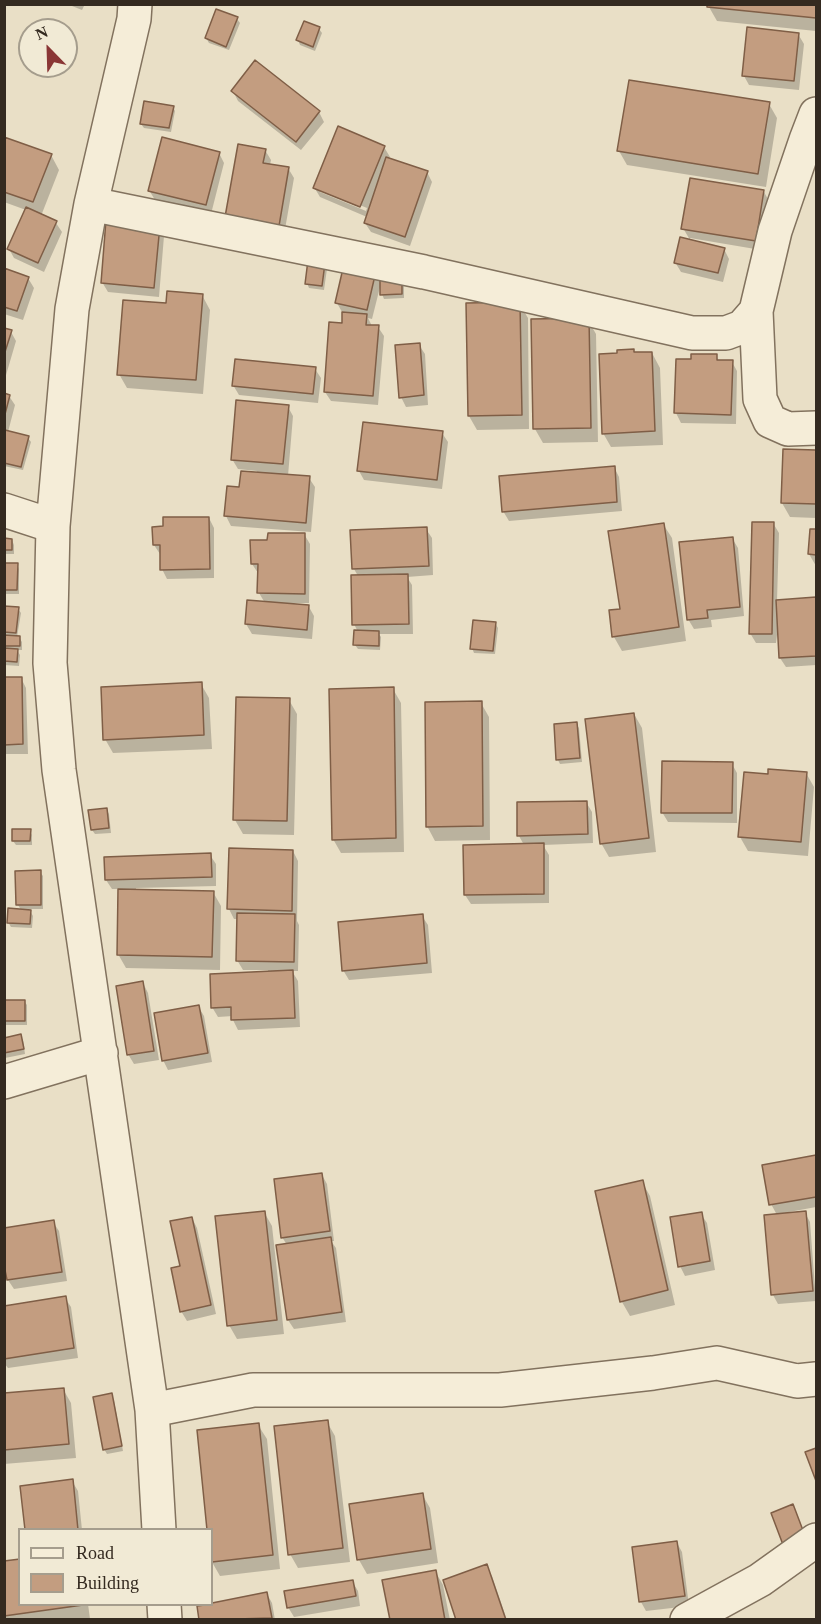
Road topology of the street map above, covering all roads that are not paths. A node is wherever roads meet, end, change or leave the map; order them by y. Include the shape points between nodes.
1 (138, 9) edge
2 (816, 114) edge
3 (91, 204) junction
4 (756, 311) junction
5 (816, 428) edge
6 (4, 510) edge
7 (53, 526) junction
8 (101, 1053) junction
9 (4, 1082) edge
10 (816, 1379) edge
11 (152, 1410) junction
12 (159, 1528) edge
13 (816, 1540) edge
14 (687, 1620) edge

1 - 3 street
2 - 4 street via 775,231
3 - 4 street via 424,272 692,333 726,333 742,327
3 - 7 street via 72,309
4 - 5 street via 760,399 770,422 788,429
6 - 7 street
7 - 8 street via 50,663 59,770
8 - 9 street
8 - 11 street
10 - 11 street via 797,1381 717,1363 500,1390 253,1390
11 - 12 street
13 - 14 street via 760,1580

